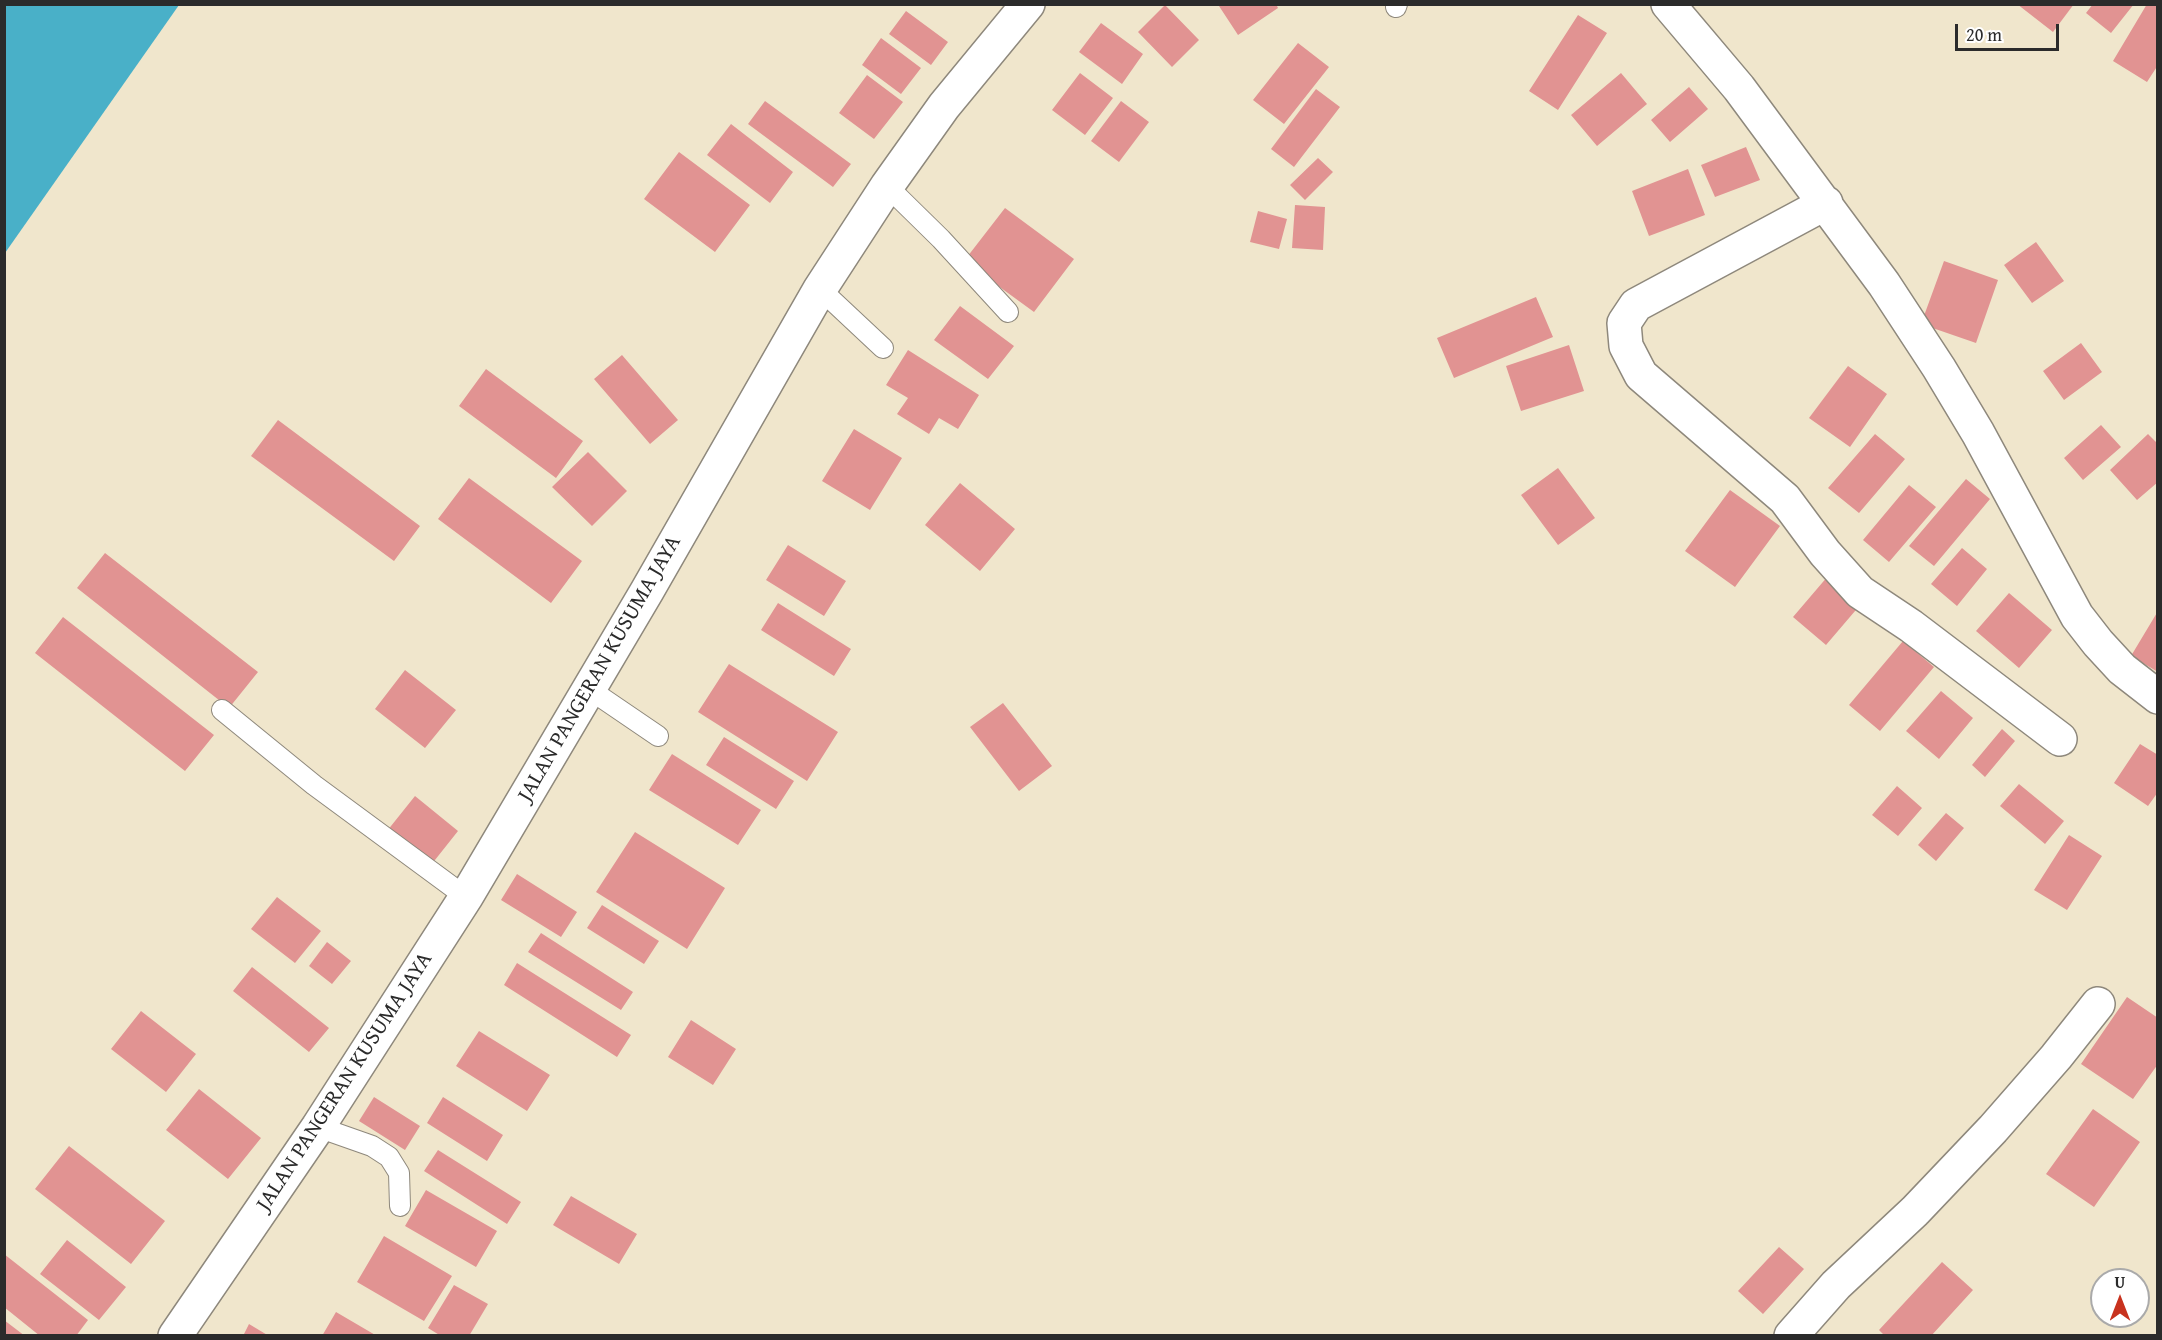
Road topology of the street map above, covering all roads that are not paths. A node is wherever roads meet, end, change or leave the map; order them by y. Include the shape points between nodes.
1 (1028, 4) edge
2 (1668, 4) edge
3 (887, 186) junction
4 (1826, 203) junction
5 (820, 289) junction
6 (1008, 312) dead end
7 (883, 348) dead end
8 (589, 689) junction
9 (2157, 697) edge
10 (222, 710) dead end
11 (658, 736) dead end
12 (2060, 739) dead end
13 (466, 897) junction
14 (2098, 1004) dead end
15 (318, 1127) junction
16 (400, 1206) dead end
17 (175, 1335) edge
18 (1791, 1335) edge

1 - 3 street, JALAN PANGERAN KUSUMA JAYA via 944,106
2 - 4 street via 1739,88
3 - 5 street, JALAN PANGERAN KUSUMA JAYA
3 - 6 lane
4 - 9 street via 1939,368 2077,616 2122,669
4 - 12 street via 1636,305 1624,322 1626,346 1641,375 1785,499 1860,592
5 - 7 lane
5 - 8 street, JALAN PANGERAN KUSUMA JAYA
8 - 11 lane
8 - 13 street, JALAN PANGERAN KUSUMA JAYA
10 - 13 lane via 314,785
13 - 15 street, JALAN PANGERAN KUSUMA JAYA
14 - 18 street via 1993,1129
15 - 16 lane via 389,1156 399,1173
15 - 17 street, JALAN PANGERAN KUSUMA JAYA

